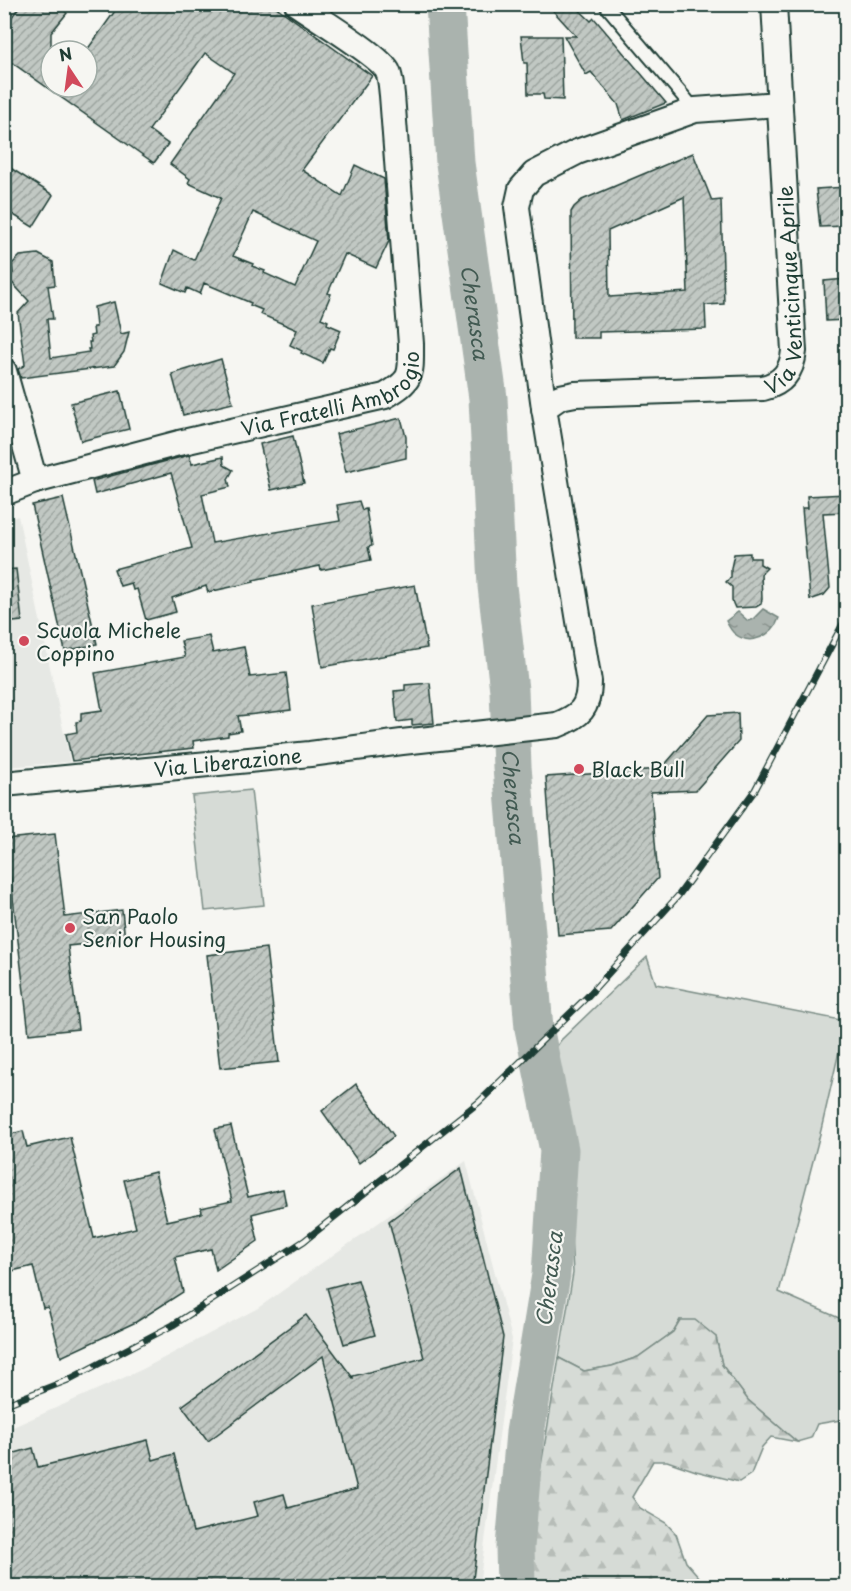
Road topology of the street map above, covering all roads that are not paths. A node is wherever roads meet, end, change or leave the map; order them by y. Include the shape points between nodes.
1 (297, 4) edge
2 (605, 4) edge
3 (774, 4) edge
4 (779, 104) junction
5 (695, 110) junction
6 (4, 371) edge
7 (544, 408) junction
8 (35, 481) junction
9 (4, 493) edge
10 (4, 784) edge

1 - 8 street, Via Fratelli Ambrogio via 388,72 411,344 411,371 404,384 385,396
2 - 5 lane
3 - 4 street, Via Venticinque Aprile
4 - 5 street
4 - 7 street, Via Venticinque Aprile via 794,351 789,371 774,385 763,388 575,394
5 - 7 street via 577,152 534,174 521,189 517,207
6 - 8 street
7 - 10 street, Via Liberazione via 589,682 589,697 573,719 557,725 310,754
8 - 9 street, Via Fratelli Ambrogio

